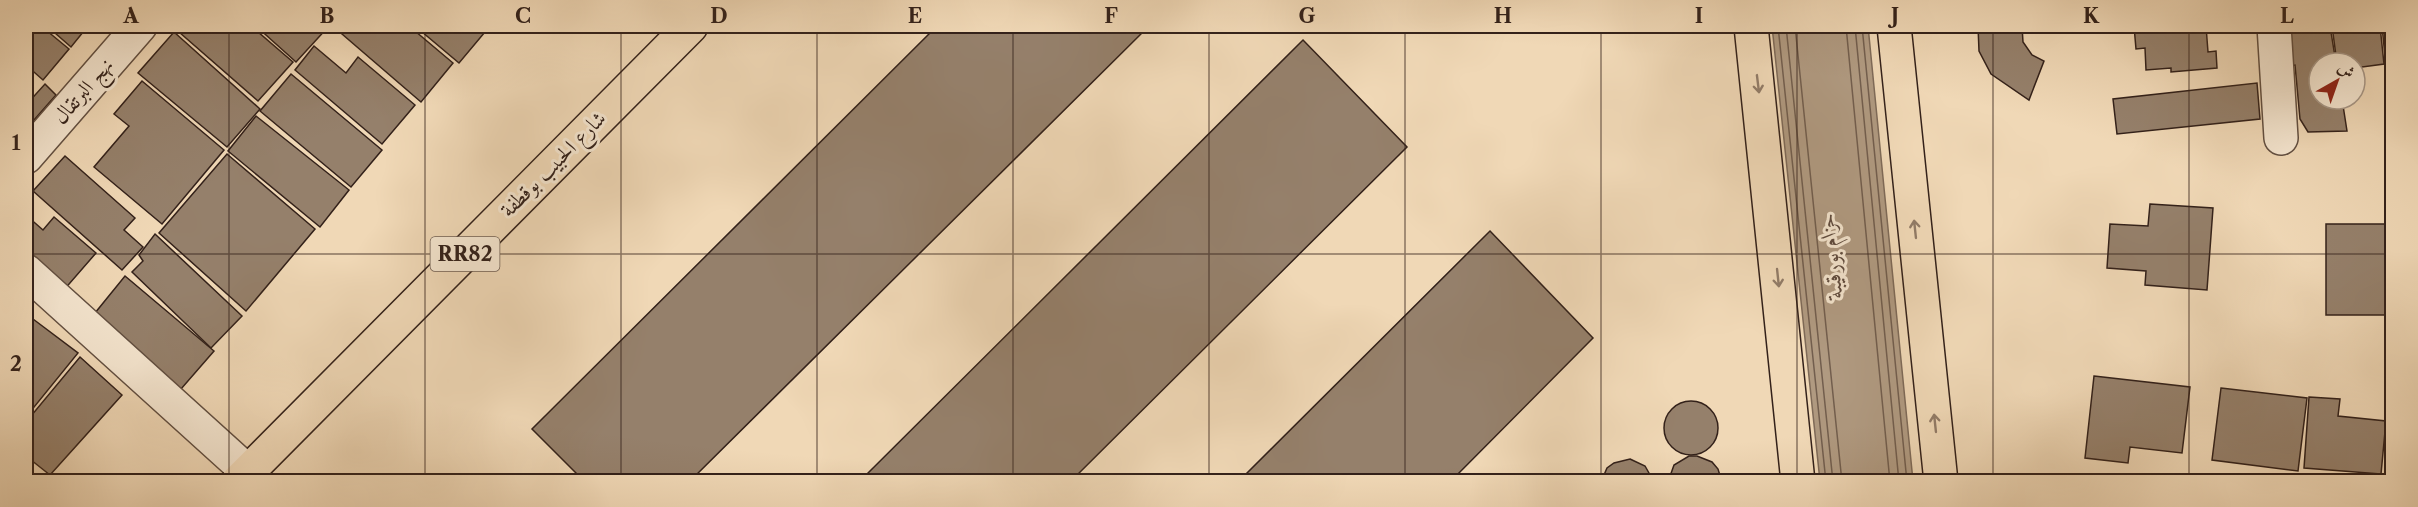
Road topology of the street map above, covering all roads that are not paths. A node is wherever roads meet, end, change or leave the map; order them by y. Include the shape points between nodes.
1 (140, 26) edge
2 (691, 26) edge
3 (1751, 26) edge
4 (1894, 26) edge
5 (2274, 26) edge
6 (2281, 138) dead end
7 (26, 157) edge
8 (26, 271) edge
9 (243, 476) edge
10 (1798, 482) edge
11 (1941, 482) edge

1 - 7 street, نهج البرتقال
2 - 9 main road, شارع الحبيب بوقطفة / RR82
3 -> 10 main road
11 -> 4 main road
5 - 6 street
8 - 9 street

